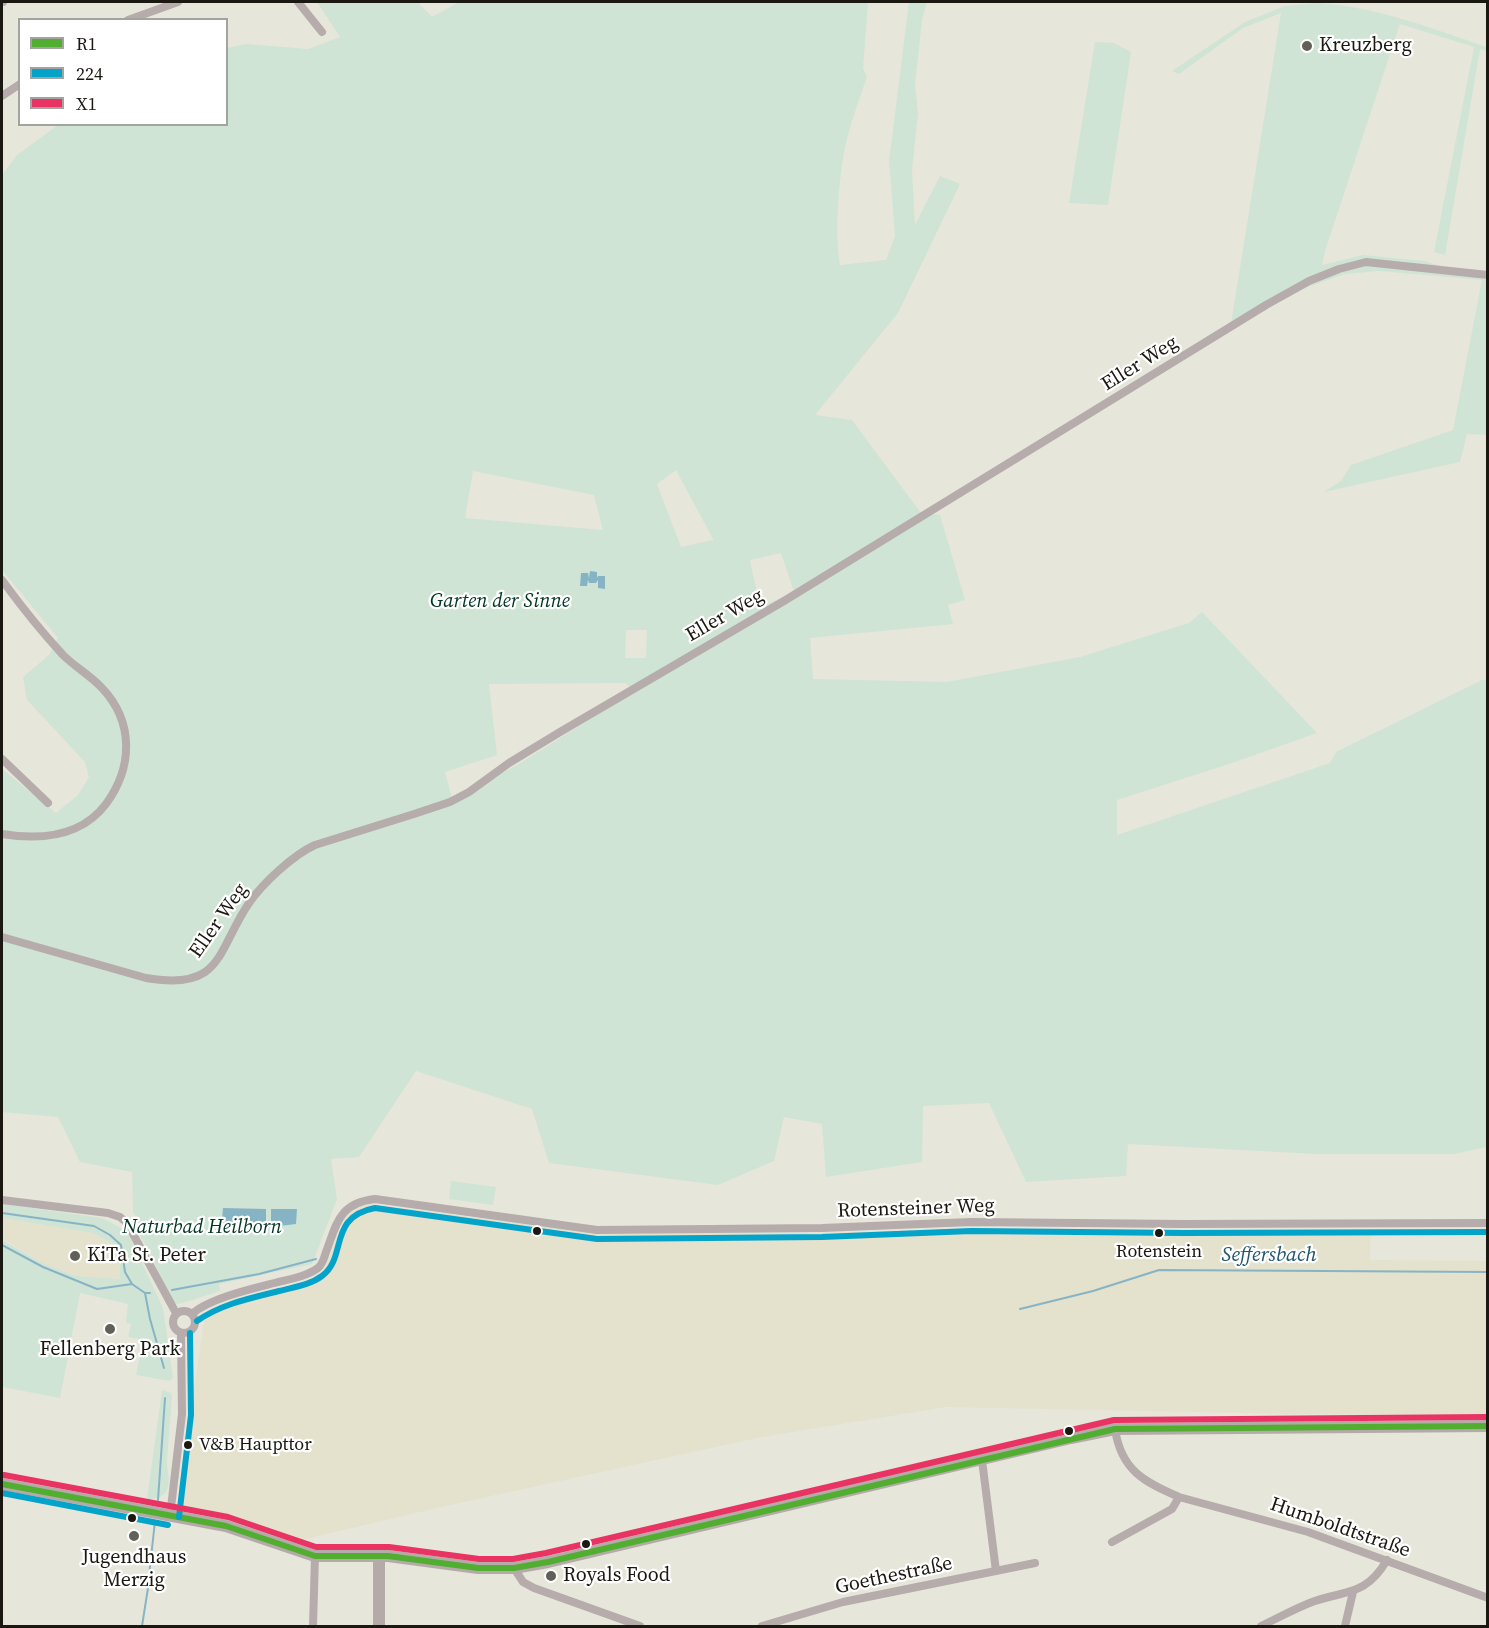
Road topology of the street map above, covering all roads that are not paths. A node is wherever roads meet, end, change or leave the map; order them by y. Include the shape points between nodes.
1 (178, 2) edge
2 (298, 2) edge
3 (134, 18) edge
4 (322, 33) dead end
5 (18, 85) edge
6 (2, 96) edge
7 (1488, 275) edge
8 (2, 580) edge
9 (2, 759) edge
10 (48, 803) dead end
11 (2, 834) edge
12 (2, 937) edge
13 (2, 1200) edge
14 (1488, 1223) edge
15 (176, 1314) junction
16 (192, 1314) junction
17 (181, 1333) junction
18 (1488, 1426) edge
19 (1115, 1430) junction
20 (982, 1460) junction
21 (2, 1484) edge
22 (1179, 1497) junction
23 (170, 1516) junction
24 (1112, 1542) dead end
25 (315, 1556) junction
26 (379, 1556) junction
27 (1386, 1560) junction
28 (1035, 1563) dead end
29 (514, 1568) junction
30 (996, 1571) junction
31 (1353, 1592) junction
32 (1488, 1598) edge
33 (313, 1626) edge
34 (380, 1626) edge
35 (640, 1626) edge
36 (762, 1626) edge
37 (1262, 1626) edge
38 (1346, 1626) edge

1 - 3 street
2 - 4 street
5 - 6 street
7 - 12 street, Eller Weg via 1365,262 1309,281 784,601 509,763 469,792 450,802 304,850 250,902 225,949 207,971 192,979 146,978
8 - 11 street via 65,656 111,698 123,722 127,746 120,782 87,824 51,835
9 - 10 street
13 - 15 street via 120,1217 127,1222
14 - 16 street, Rotensteiner Weg via 971,1222 597,1230 375,1199 349,1207 338,1220 323,1263 317,1269 207,1303
15 - 16 street
15 - 17 street via 172,1324
16 - 17 street via 194,1327
17 - 23 street via 182,1414
18 - 19 main road
19 - 20 main road
19 - 22 street, Humboldtstraße via 1125,1462 1132,1470
20 - 29 main road
20 - 30 street
21 - 23 main road
22 - 24 street via 1172,1509
22 - 27 street, Humboldtstraße via 1308,1532
23 - 25 main road via 226,1526
25 - 26 main road
25 - 33 street
26 - 29 main road via 478,1568
26 - 34 main road
27 - 31 street via 1376,1576
27 - 32 street, Humboldtstraße
28 - 30 street, Goethestraße
29 - 35 street via 534,1588
30 - 36 street, Goethestraße via 843,1602
31 - 37 street via 1311,1603
31 - 38 street

